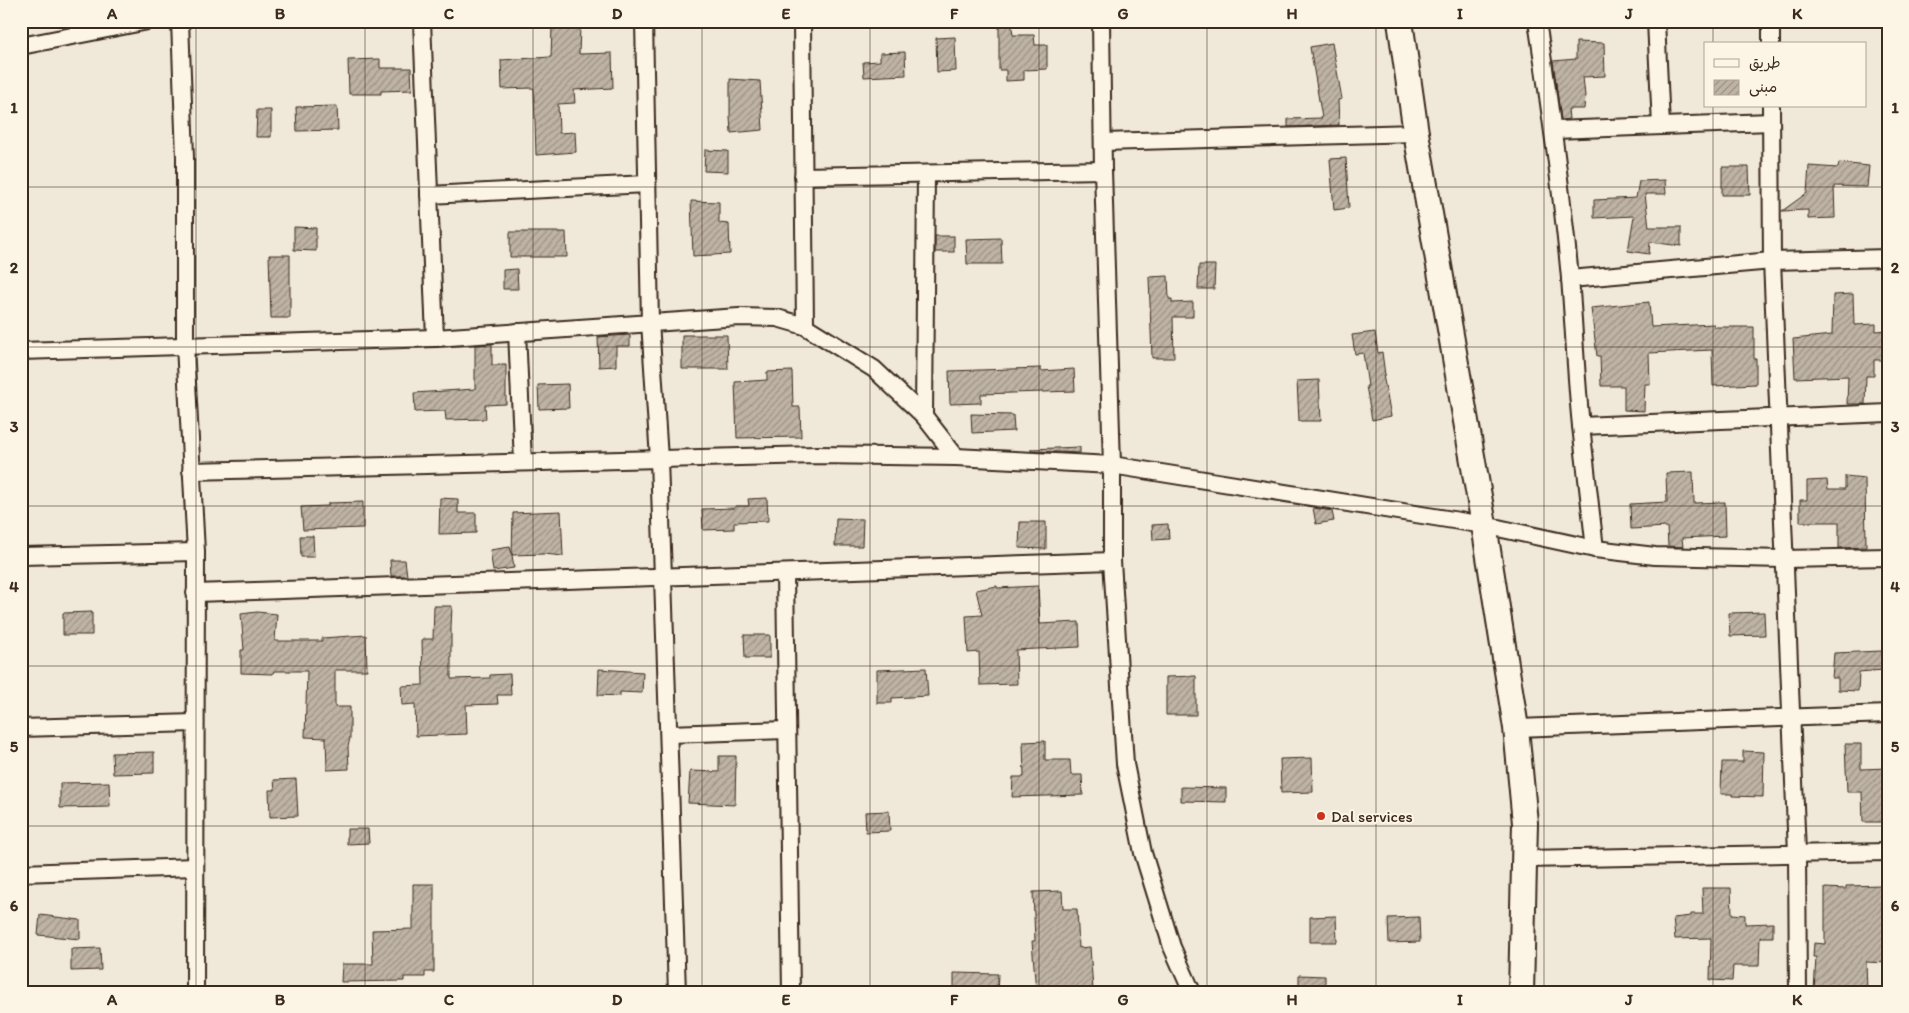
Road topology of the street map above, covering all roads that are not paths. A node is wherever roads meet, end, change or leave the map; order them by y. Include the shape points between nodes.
1 (148, 21) edge
2 (180, 21) edge
3 (422, 21) edge
4 (644, 21) edge
5 (802, 21) edge
6 (1101, 21) edge
7 (1400, 21) edge
8 (1537, 21) edge
9 (1656, 21) edge
10 (1770, 21) edge
11 (1771, 42) edge
12 (21, 46) edge
13 (1771, 114) edge
14 (1661, 126) junction
15 (1554, 130) junction
16 (1416, 133) junction
17 (1103, 142) junction
18 (1103, 170) junction
19 (926, 174) junction
20 (803, 176) junction
21 (647, 184) junction
22 (429, 195) junction
23 (1888, 258) edge
24 (1772, 261) junction
25 (1570, 278) junction
26 (650, 322) junction
27 (805, 326) junction
28 (517, 332) junction
29 (435, 338) junction
30 (185, 345) junction
31 (21, 351) edge
32 (1888, 413) edge
33 (924, 416) junction
34 (1778, 417) junction
35 (1581, 426) junction
36 (956, 457) junction
37 (659, 459) junction
38 (523, 462) junction
39 (1112, 465) junction
40 (191, 471) junction
41 (1484, 525) junction
42 (1595, 550) junction
43 (196, 552) junction
44 (21, 556) edge
45 (1888, 557) edge
46 (1783, 559) junction
47 (1112, 561) junction
48 (785, 573) junction
49 (664, 576) junction
50 (195, 593) junction
51 (1888, 714) edge
52 (1792, 717) junction
53 (195, 724) junction
54 (21, 728) edge
55 (1516, 728) junction
56 (787, 730) junction
57 (669, 734) junction
58 (1888, 852) edge
59 (1797, 853) junction
60 (1525, 859) junction
61 (195, 867) junction
62 (21, 873) edge
63 (195, 992) edge
64 (678, 992) edge
65 (791, 992) edge
66 (1192, 992) edge
67 (1521, 992) edge
68 (1528, 992) edge
69 (1798, 992) edge

1 - 12 street
2 - 30 street via 185,157
3 - 22 street
4 - 21 street
5 - 20 street
6 - 17 street
7 - 16 main road
8 - 15 street
9 - 14 street
10 - 11 street
13 - 14 street
13 - 24 street
14 - 15 street
15 - 25 street
16 - 17 street
16 - 41 main road
17 - 18 street
18 - 19 street
18 - 39 street
19 - 20 street
19 - 33 street
20 - 27 street
21 - 22 street
21 - 26 street
22 - 29 street
23 - 24 street
24 - 25 street
24 - 34 street
25 - 35 street
26 - 27 street via 740,317 776,318
26 - 28 street
26 - 37 street
27 - 33 street via 874,370
28 - 29 street
28 - 38 street
29 - 30 street
30 - 31 street
30 - 40 street
32 - 34 street
33 - 36 street
34 - 35 street
34 - 46 street
35 - 42 street
36 - 37 street via 818,455
36 - 39 street
37 - 38 street
37 - 49 street
38 - 40 street
39 - 41 street
39 - 47 street
40 - 43 street
41 - 42 street
41 - 55 main road
42 - 46 street via 1655,556
43 - 44 street
43 - 50 street
45 - 46 street
46 - 52 street
47 - 48 street
47 - 66 street via 1126,764 1143,853 1172,946
48 - 49 street
48 - 56 street
49 - 50 street
49 - 57 street
50 - 53 street
51 - 52 street
52 - 55 street
52 - 59 street
53 - 54 street
53 - 61 street
55 - 60 main road
56 - 57 street
56 - 65 street
57 - 64 street
58 - 59 street
59 - 60 street
59 - 69 street
60 - 67 main road
61 - 62 street
61 - 63 street
67 - 68 street

